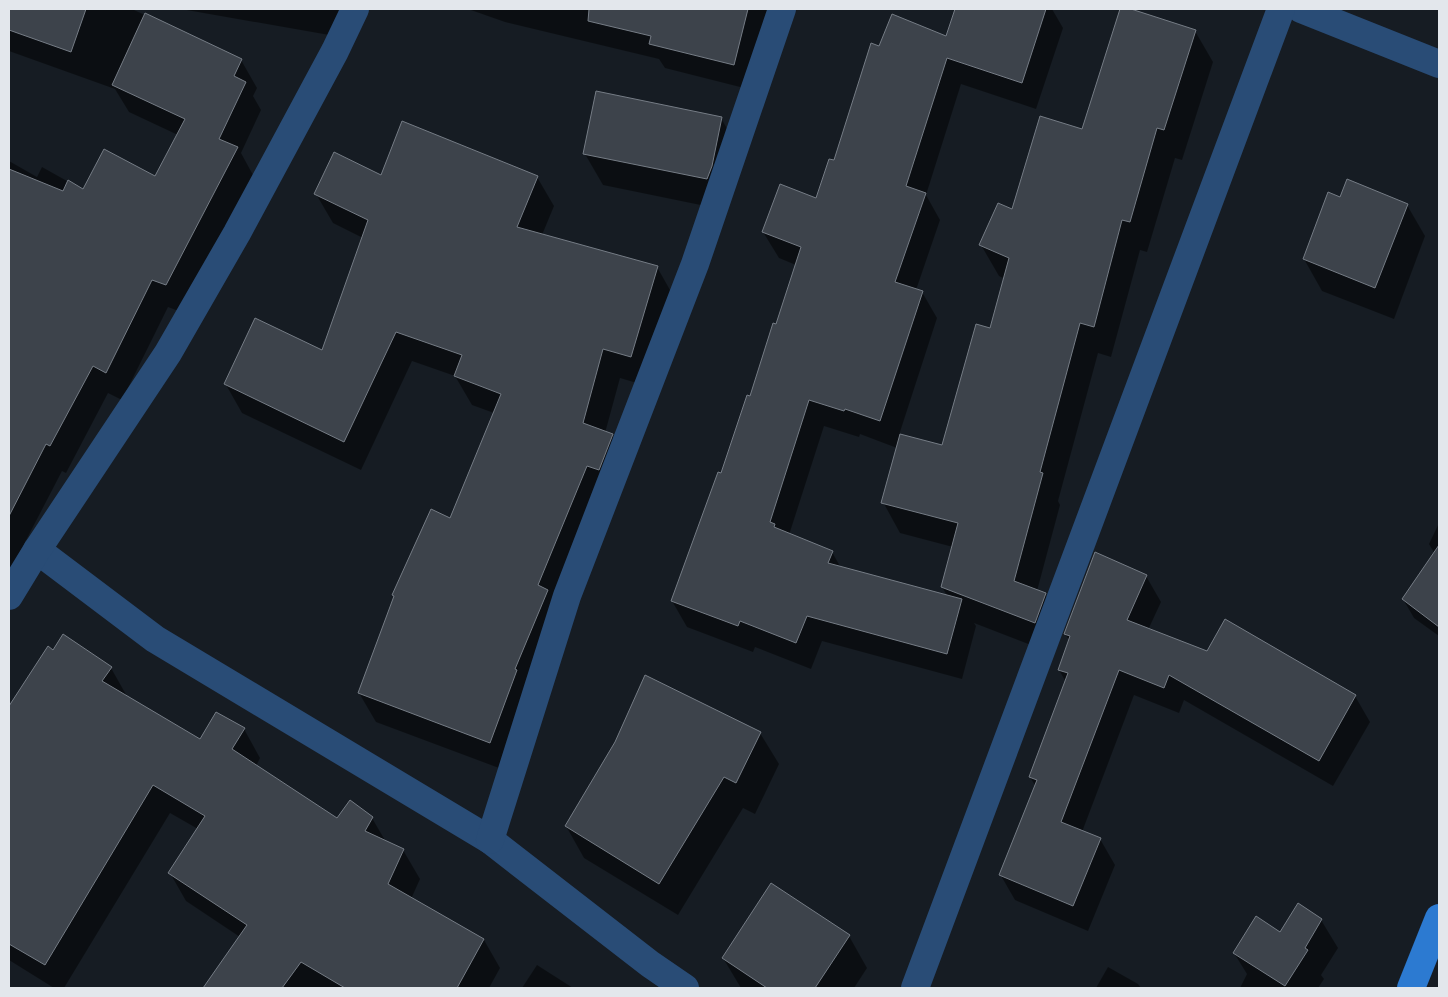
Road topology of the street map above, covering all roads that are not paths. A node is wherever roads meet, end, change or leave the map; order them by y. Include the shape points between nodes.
1 (355, 9) edge
2 (782, 9) edge
3 (1282, 9) edge
4 (1300, 9) edge
5 (1439, 64) edge
6 (37, 550) junction
7 (9, 596) edge
8 (490, 840) junction
9 (1439, 918) edge
10 (685, 988) edge
11 (915, 988) edge
12 (1411, 988) edge

1 - 6 street via 168,354
2 - 8 street via 696,264 567,596
3 - 11 street
4 - 5 street
6 - 7 street
6 - 8 street via 155,639
8 - 10 street
9 - 12 main road

